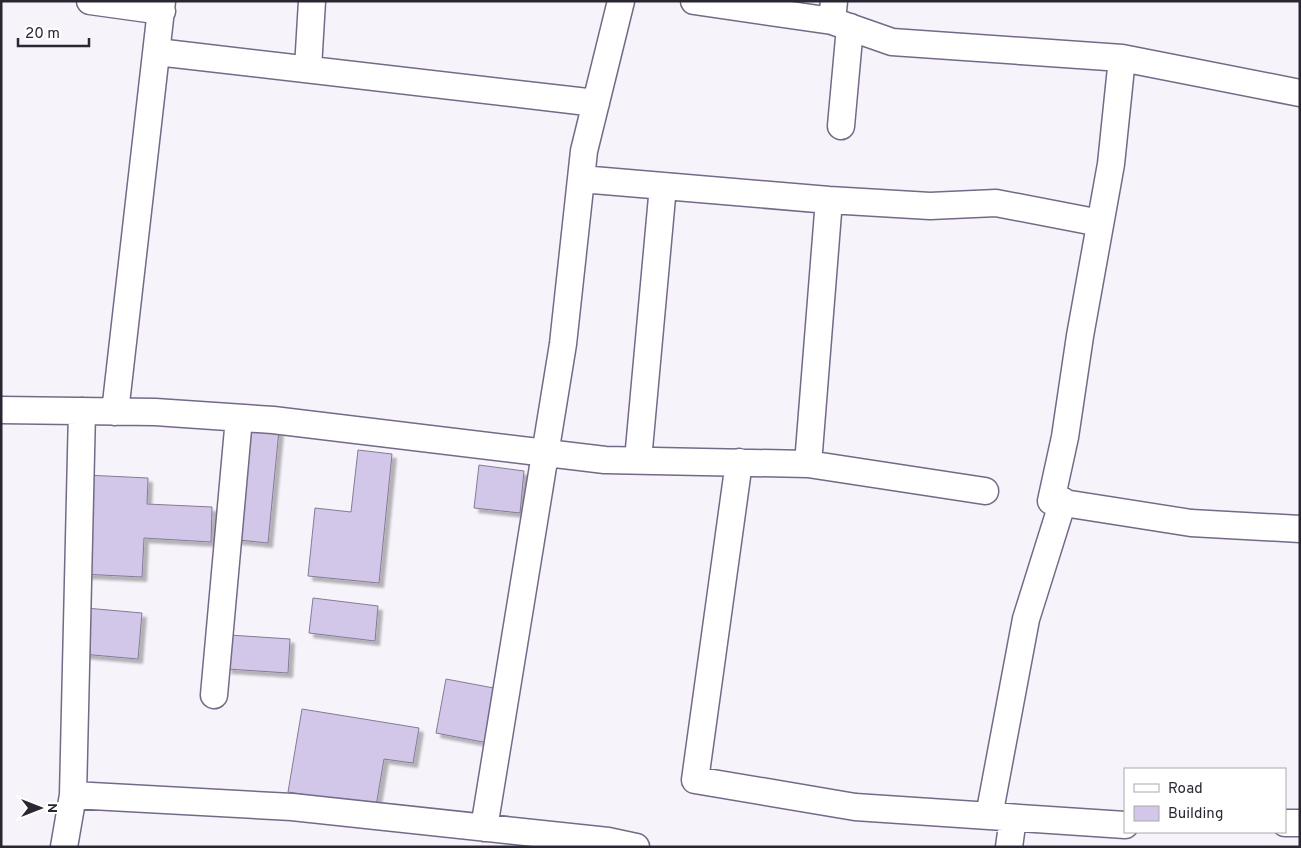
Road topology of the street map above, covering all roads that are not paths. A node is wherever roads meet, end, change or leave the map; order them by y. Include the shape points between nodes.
1 (90, 1) edge
2 (312, 1) edge
3 (621, 1) edge
4 (694, 1) edge
5 (162, 6) edge
6 (839, 16) edge
7 (157, 52) junction
8 (1122, 58) junction
9 (308, 68) junction
10 (1300, 94) edge
11 (596, 103) junction
12 (841, 126) dead end
13 (581, 179) junction
14 (663, 186) junction
15 (830, 200) junction
16 (1100, 223) junction
17 (1, 410) edge
18 (82, 411) junction
19 (115, 412) junction
20 (239, 418) junction
21 (546, 452) junction
22 (638, 460) junction
23 (739, 462) junction
24 (808, 464) junction
25 (985, 491) dead end
26 (1063, 501) junction
27 (1300, 529) edge
28 (214, 695) dead end
29 (73, 795) junction
30 (1001, 817) junction
31 (1286, 823) edge
32 (1300, 823) edge
33 (1124, 825) edge
34 (484, 828) junction
35 (64, 847) edge
36 (636, 847) edge
37 (1009, 847) edge

1 - 5 street
2 - 9 street
3 - 11 street
4 - 6 street
5 - 7 street
6 - 8 street via 892,42
6 - 12 street
7 - 9 street
7 - 19 street
8 - 10 street
8 - 16 street via 1111,164
9 - 11 street
11 - 13 street
13 - 14 street
13 - 21 street via 563,344
14 - 15 street
14 - 22 street
15 - 16 street via 930,206 996,203
15 - 24 street
16 - 26 street via 1066,437 1051,501
17 - 18 street
18 - 19 street
18 - 29 street
19 - 20 street
20 - 21 street
20 - 28 street
21 - 22 street via 605,460
21 - 34 street
22 - 23 street
23 - 24 street
23 - 30 street via 695,780 855,807
24 - 25 street
26 - 27 street via 1191,523
26 - 30 street via 1026,619
29 - 34 street via 292,807
29 - 35 street
30 - 33 street
30 - 37 street
31 - 32 street
34 - 36 street

